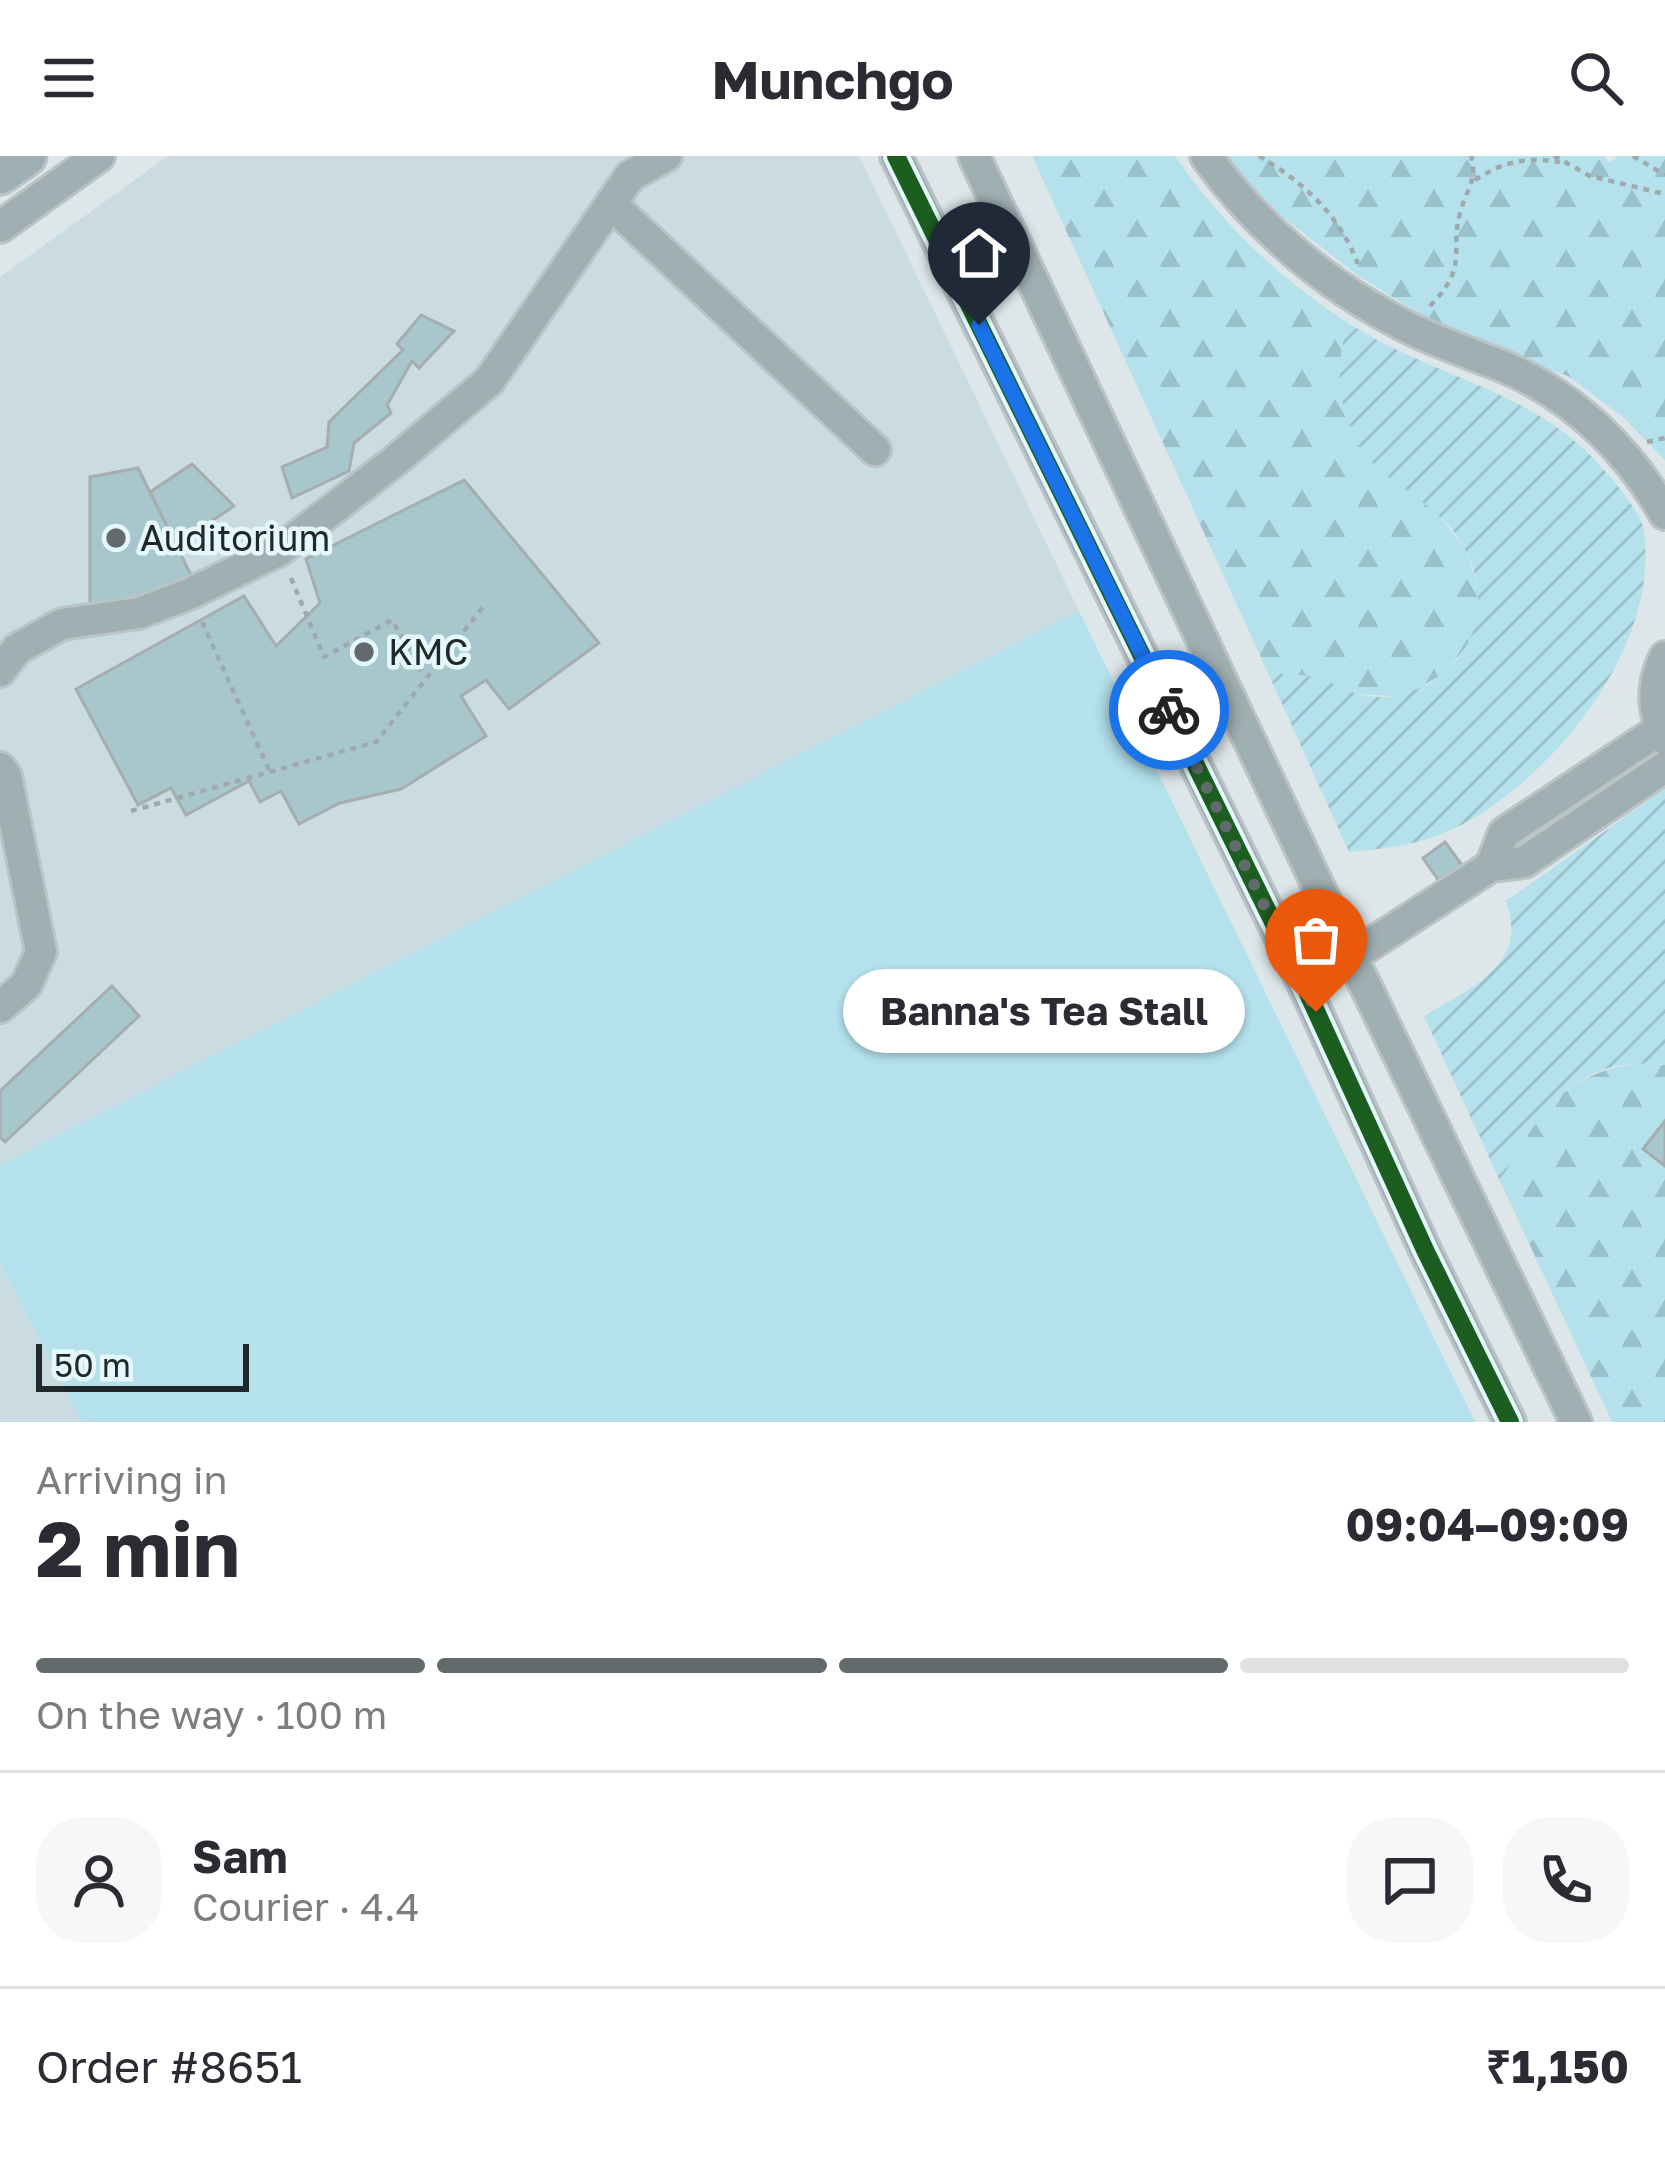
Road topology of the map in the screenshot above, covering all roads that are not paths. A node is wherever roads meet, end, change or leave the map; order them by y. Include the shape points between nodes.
1 (26, 156) edge
2 (99, 156) edge
3 (666, 156) edge
4 (896, 156) edge
5 (974, 156) edge
6 (1206, 156) edge
7 (626, 166) edge
8 (0, 174) edge
9 (611, 204) junction
10 (0, 227) edge
11 (875, 450) dead end
12 (1665, 514) edge
13 (1665, 657) edge
14 (0, 671) edge
15 (1663, 734) edge
16 (1665, 767) edge
17 (0, 768) edge
18 (1491, 866) junction
19 (1353, 960) junction
20 (1305, 987) junction
21 (0, 1007) edge
22 (1510, 1422) edge
23 (1576, 1422) edge

1 - 8 main road
2 - 10 street
3 - 7 street
4 - 20 street
5 - 19 street
6 - 12 street via 1269,230 1335,284 1562,399 1631,462
7 - 9 street
9 - 11 street
9 - 14 street via 489,381 280,550 139,613 62,624 17,649
13 - 15 street via 1654,686
15 - 18 street via 1504,833
16 - 18 street via 1524,862
17 - 21 street via 40,952 26,985
18 - 19 street
19 - 20 street
19 - 23 street
20 - 22 street

